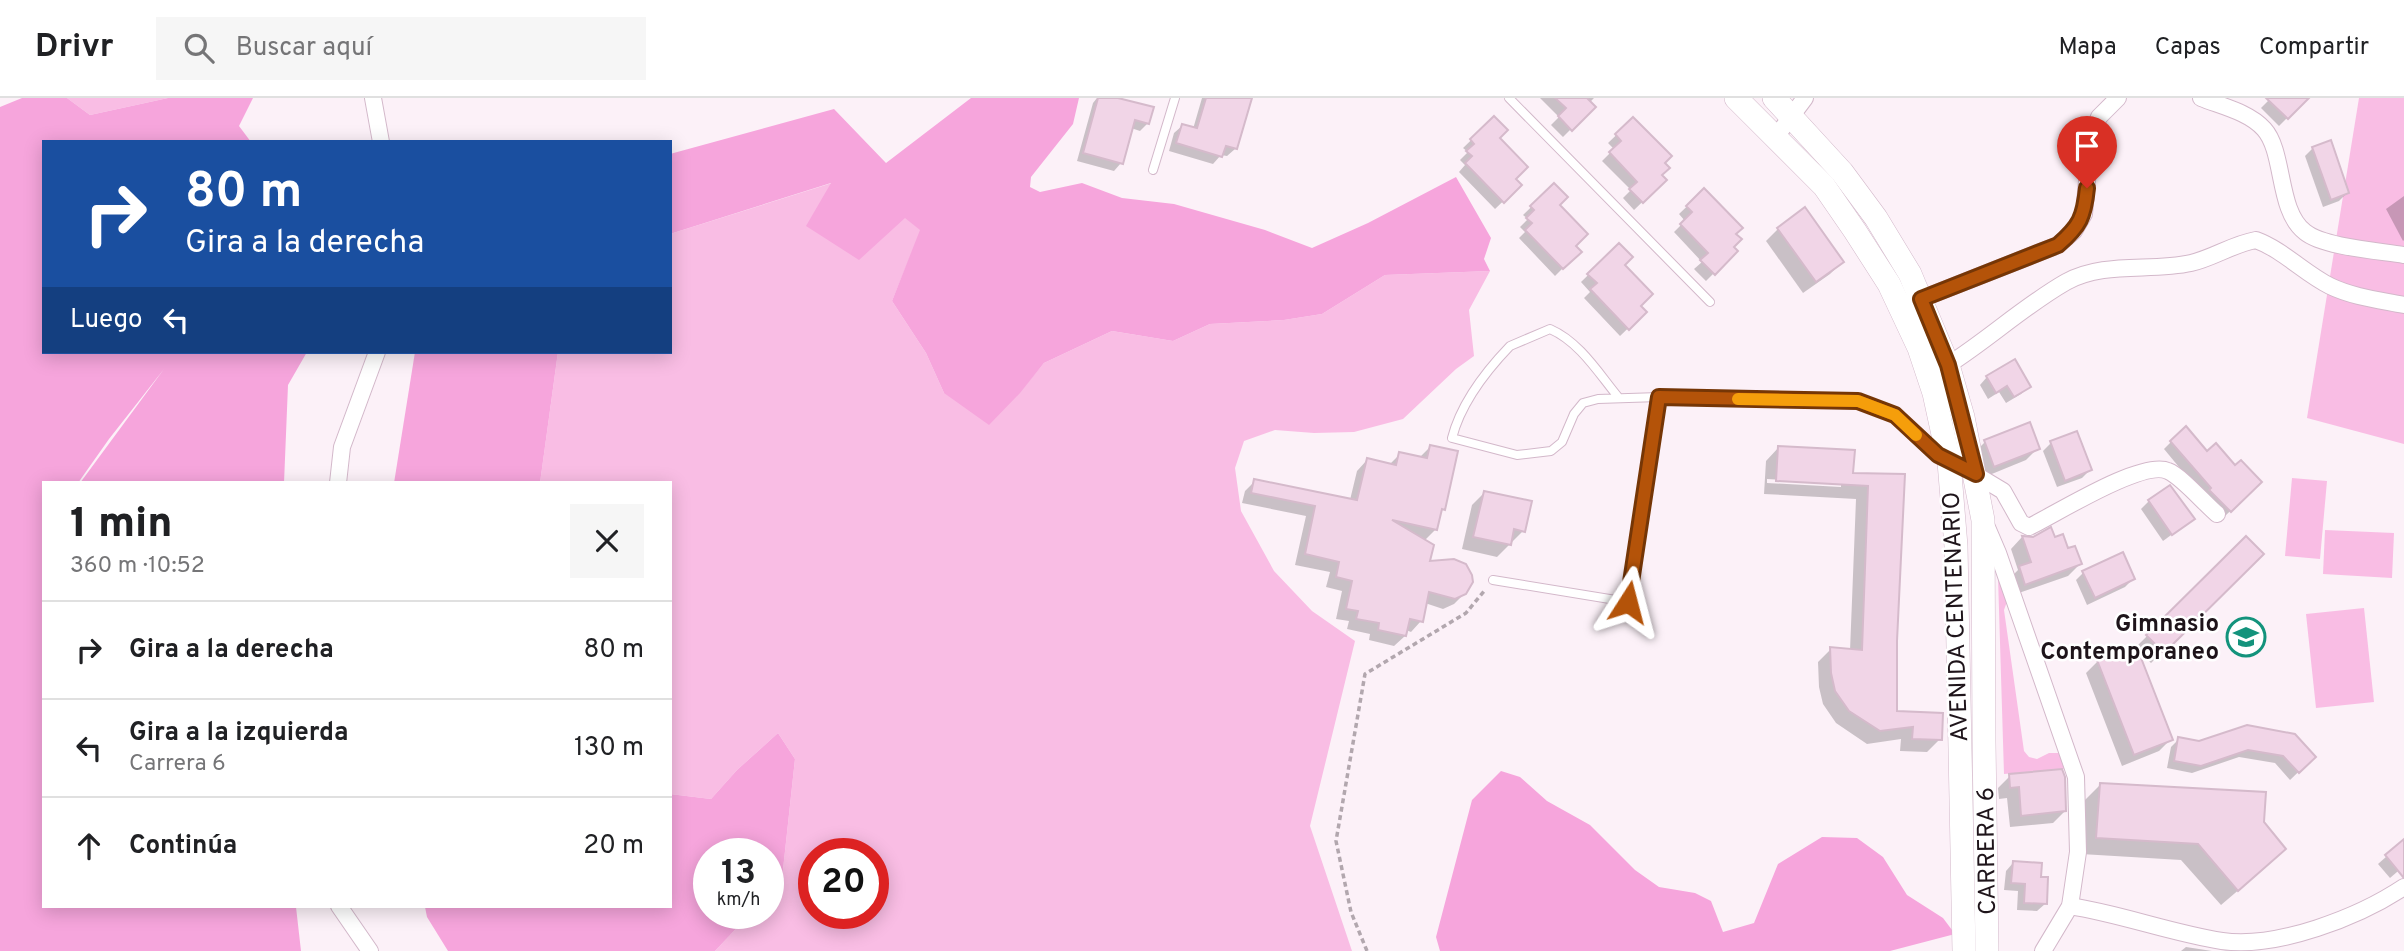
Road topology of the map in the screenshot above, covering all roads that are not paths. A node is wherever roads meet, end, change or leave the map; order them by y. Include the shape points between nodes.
1 (373, 98) edge
2 (1175, 98) edge
3 (1509, 98) edge
4 (1736, 98) edge
5 (1774, 98) edge
6 (2118, 98) edge
7 (2201, 98) edge
8 (1798, 107) edge
9 (1775, 138) junction
10 (382, 140) edge
11 (1153, 170) dead end
12 (2404, 255) edge
13 (1921, 299) junction
14 (1710, 302) dead end
15 (2404, 305) edge
16 (376, 354) edge
17 (1948, 365) junction
18 (1659, 397) junction
19 (1619, 398) junction
20 (1950, 461) junction
21 (1976, 474) junction
22 (338, 481) edge
23 (2217, 514) dead end
24 (1983, 520) junction
25 (1493, 580) road end
26 (2404, 887) edge
27 (2070, 906) junction
28 (340, 908) edge
29 (370, 951) edge
30 (1964, 951) edge
31 (1987, 951) edge
32 (2043, 951) edge

1 - 10 street
2 - 11 lane
3 - 14 lane
4 - 9 main road, AVENIDA CENTENARIO
5 - 8 main road, CARRERA 6
6 - 13 street via 2099,117 2091,137 2084,214 2074,231 2058,245
7 - 12 street via 2263,128 2271,139 2289,209 2304,232 2328,242
8 - 9 street
8 - 13 main road, CARRERA 6 via 1876,218
9 - 20 main road, AVENIDA CENTENARIO via 1824,186 1889,284 1919,348
13 - 17 main road, CARRERA 6
15 - 17 street via 2346,293 2256,240 2192,263 2102,269 2067,281
16 - 22 street via 342,447
17 - 21 main road, CARRERA 6
18 - 19 lane
18 - 20 lane via 1858,401 1895,415
18 - 25 lane via 1628,602
19 - 19 lane via 1583,403 1562,442 1551,451 1517,454 1452,438 1458,417 1510,346 1550,329 1573,342
20 - 21 street
20 - 30 main road, AVENIDA CENTENARIO
21 - 23 street via 2003,491 2021,523 2029,527 2135,472 2159,468 2170,471
21 - 24 main road, CARRERA 6
24 - 27 street via 2076,777 2078,852
24 - 31 main road, CARRERA 6
26 - 27 street via 2349,917 2252,941 2223,941
27 - 32 street
28 - 29 street

